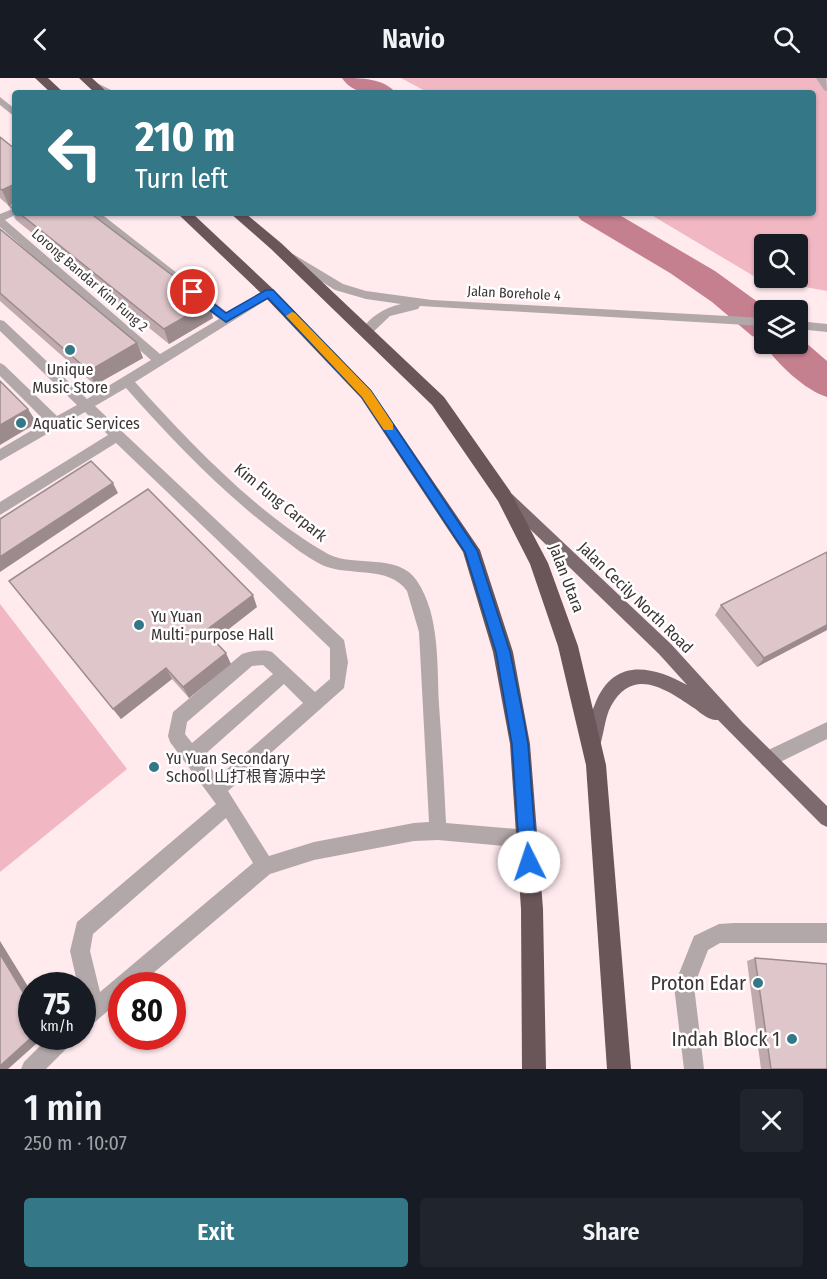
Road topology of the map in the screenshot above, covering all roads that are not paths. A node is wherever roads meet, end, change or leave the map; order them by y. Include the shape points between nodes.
1 (41, 78) edge
2 (821, 78) edge
3 (89, 81) edge
4 (827, 88) edge
5 (55, 90) edge
6 (106, 90) edge
7 (0, 100) edge
8 (12, 111) edge
9 (97, 216) edge
10 (187, 216) edge
11 (241, 216) edge
12 (0, 219) edge
13 (276, 246) junction
14 (269, 293) junction
15 (432, 304) junction
16 (226, 318) junction
17 (754, 321) edge
18 (0, 324) edge
19 (808, 326) edge
20 (823, 327) edge
21 (366, 332) junction
22 (160, 361) junction
23 (0, 368) edge
24 (128, 381) junction
25 (84, 406) junction
26 (56, 424) junction
27 (116, 436) junction
28 (0, 456) edge
29 (504, 496) junction
30 (0, 509) edge
31 (283, 675) junction
32 (315, 703) junction
33 (737, 729) junction
34 (827, 730) edge
35 (592, 747) junction
36 (190, 756) junction
37 (768, 759) junction
38 (222, 797) junction
39 (827, 818) edge
40 (438, 831) junction
41 (527, 839) junction
42 (265, 866) junction
43 (827, 933) edge
44 (83, 972) edge
45 (138, 972) edge
46 (108, 998) edge
47 (96, 1008) edge
48 (51, 1050) edge
49 (31, 1069) edge
50 (534, 1069) edge
51 (619, 1069) edge
52 (694, 1069) edge

1 - 5 highway
2 - 4 street
3 - 6 street
7 - 8 street
9 - 16 street
10 - 14 highway
11 - 13 highway, Jalan Utara
12 - 22 street, Lorong Bandar Kim Fung 2
13 - 15 street, Jalan Borehole 4 via 339,287 366,295
13 - 21 highway, Jalan Utara
14 - 16 street
14 - 41 highway via 366,394 471,550 505,663 520,744
15 - 17 street, Jalan Borehole 4
15 - 21 street via 387,311
16 - 22 street
18 - 25 street
19 - 20 street
21 - 29 highway, Jalan Utara via 438,401
22 - 24 street
23 - 26 street
24 - 25 street
24 - 40 street, Kim Fung Carpark via 159,418 220,476 270,520 324,559 343,566 393,570 410,582 427,632
25 - 26 street
25 - 27 street
26 - 28 street
27 - 30 street
27 - 32 street via 338,645 338,683
29 - 33 main road, Jalan Cecily North Road via 665,649
29 - 35 highway, Jalan Utara via 539,563 568,646
31 - 32 street
31 - 36 street
31 - 36 street via 266,657 248,659 179,718 176,736
32 - 38 street
33 - 35 main road, Jalan Cecily North Road via 676,687 643,675 627,677 614,687 603,705
33 - 37 main road, Jalan Cecily North Road
34 - 37 street
35 - 51 highway, Jalan Utara via 602,820
36 - 38 street
37 - 39 main road, Jalan Cecily North Road
38 - 42 street
38 - 44 street via 84,929 80,951
40 - 41 street
40 - 42 street via 365,840
41 - 50 highway
42 - 45 street
43 - 52 street via 719,934 701,943 684,986
46 - 47 street
48 - 49 street

